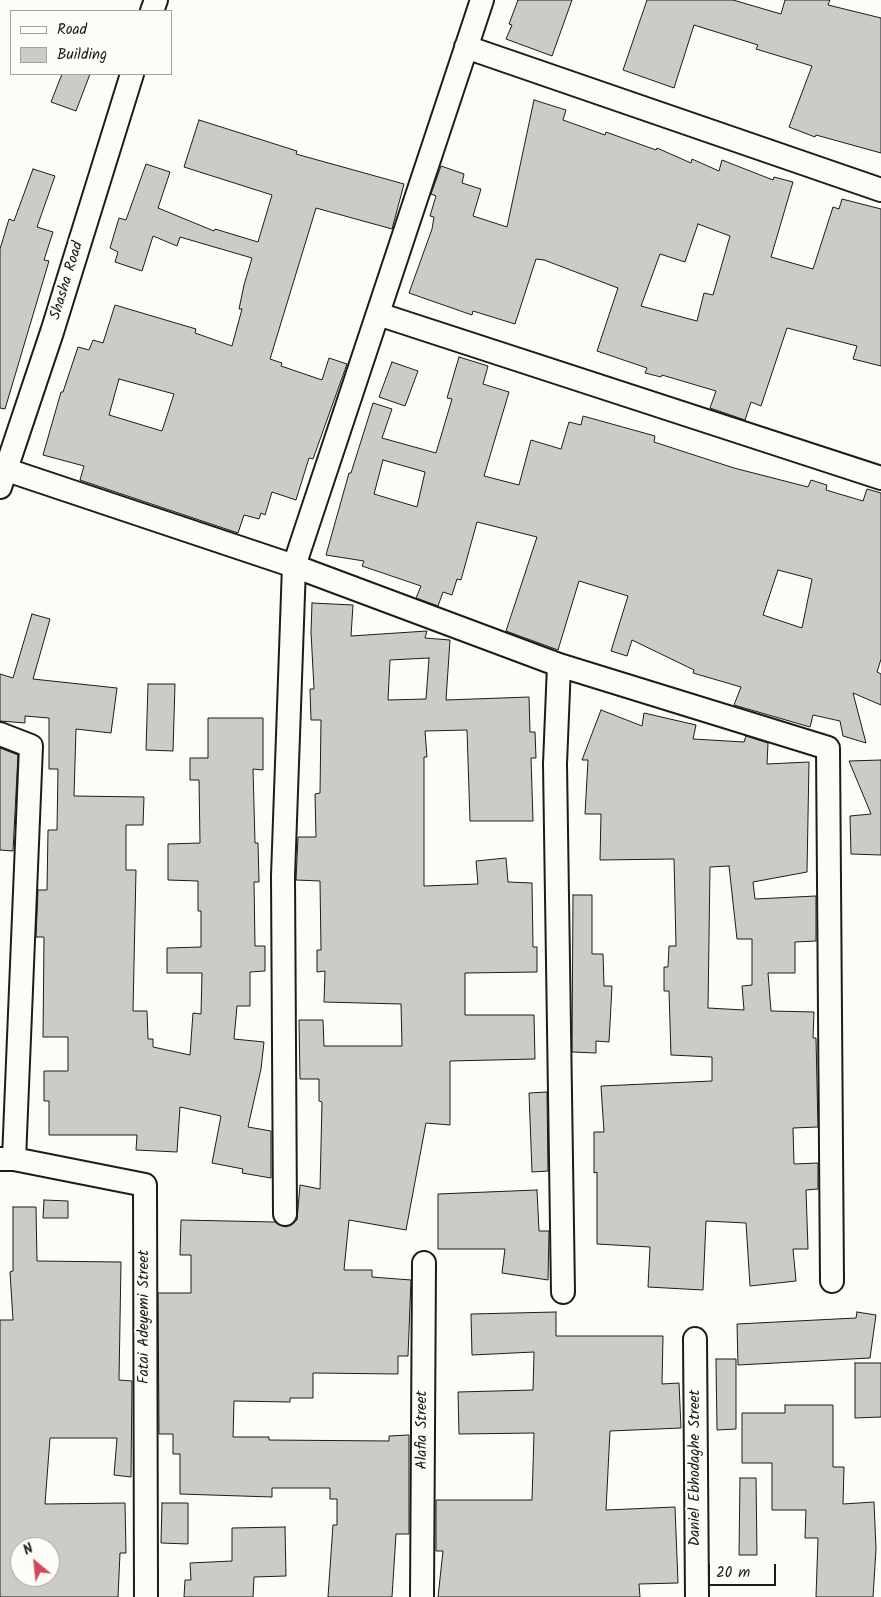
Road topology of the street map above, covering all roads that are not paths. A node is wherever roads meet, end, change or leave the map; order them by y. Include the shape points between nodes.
1 (482, 0) edge
2 (466, 47) junction
3 (132, 75) edge
4 (881, 190) edge
5 (378, 314) junction
6 (3, 478) edge
7 (881, 478) edge
8 (294, 566) junction
9 (559, 665) junction
10 (0, 734) edge
11 (7, 1159) edge
12 (285, 1214) dead end
13 (424, 1263) dead end
14 (832, 1281) dead end
15 (562, 1292) dead end
16 (694, 1339) dead end
17 (146, 1597) edge
18 (422, 1597) edge
19 (697, 1597) edge

1 - 2 street
2 - 4 street
2 - 5 street
3 - 6 street, Shasha Road
5 - 7 street
5 - 8 street
6 - 8 street
8 - 9 street
8 - 12 street via 283,876
9 - 14 street via 828,748
9 - 15 street via 555,764
10 - 11 street via 31,746
11 - 17 street, Fatai Adeyemi Street via 145,1185
13 - 18 street, Alafia Street
16 - 19 street, Daniel Ebhodaghe Street

